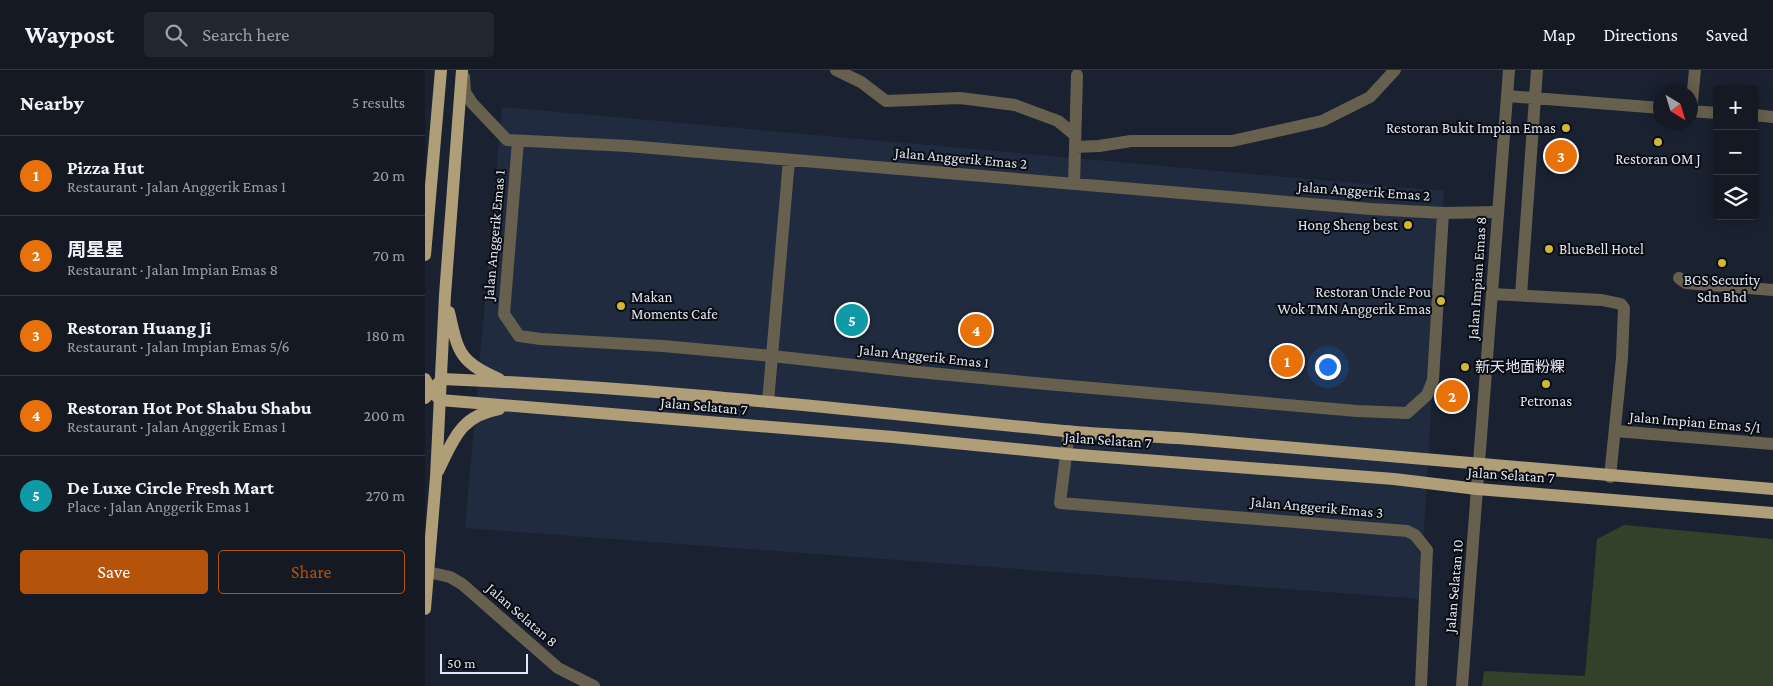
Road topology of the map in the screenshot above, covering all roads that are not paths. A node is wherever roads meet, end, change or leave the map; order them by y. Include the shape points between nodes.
1 (441, 70) edge
2 (463, 70) edge
3 (836, 70) edge
4 (1395, 70) edge
5 (1509, 70) edge
6 (1537, 70) edge
7 (1695, 70) edge
8 (1077, 75) dead end
9 (1694, 85) edge
10 (1507, 96) junction
11 (1535, 98) junction
12 (1653, 107) edge
13 (1698, 112) edge
14 (1713, 113) edge
15 (1758, 115) edge
16 (1773, 117) edge
17 (518, 141) junction
18 (1075, 141) junction
19 (789, 160) junction
20 (1074, 184) junction
21 (1498, 212) junction
22 (1443, 213) junction
23 (425, 255) edge
24 (1679, 278) dead end
25 (1773, 290) edge
26 (1492, 294) junction
27 (445, 295) junction
28 (1521, 295) junction
29 (772, 356) junction
30 (442, 379) junction
31 (506, 382) junction
32 (427, 389) edge
33 (440, 400) junction
34 (769, 402) junction
35 (511, 406) junction
36 (1069, 431) junction
37 (1615, 431) junction
38 (1773, 444) edge
39 (1066, 454) junction
40 (1479, 465) junction
41 (1610, 476) junction
42 (436, 477) junction
43 (1477, 489) junction
44 (1773, 489) edge
45 (1773, 513) edge
46 (428, 572) junction
47 (425, 609) edge
48 (594, 686) edge
49 (1421, 686) edge
50 (1461, 686) edge

1 - 23 main road
2 - 17 street, Jalan Anggerik Emas 2 via 465,92 479,111 507,140
2 - 27 main road
3 - 18 street via 861,82 886,101 959,98 1015,104 1058,121
4 - 18 street via 1370,97 1322,121 1232,141 1131,141 1099,146
5 - 10 street, Jalan Impian Emas 8
6 - 11 street
7 - 9 street
8 - 18 street
10 - 11 street
10 - 21 street, Jalan Impian Emas 8
11 - 12 street
11 - 28 street
13 - 14 street
15 - 16 street
17 - 19 street, Jalan Anggerik Emas 2 via 628,146
17 - 29 street, Jalan Anggerik Emas 1 via 504,314 519,336
18 - 20 street
19 - 20 street, Jalan Anggerik Emas 2
19 - 29 street
20 - 22 street, Jalan Anggerik Emas 2
21 - 22 street, Jalan Anggerik Emas 2
21 - 26 street, Jalan Impian Emas 8
22 - 29 street, Jalan Anggerik Emas 1 via 1433,380 1427,395 1407,413 1186,397
24 - 25 street via 1686,283
26 - 28 street
26 - 40 street, Jalan Impian Emas 8
27 - 30 main road
27 - 31 main road via 455,341 466,360
28 - 37 street via 1602,300 1621,304 1624,308
29 - 34 street
30 - 31 main road, Jalan Selatan 7
30 - 32 main road
30 - 33 main road
31 - 34 main road, Jalan Selatan 7
32 - 33 main road
33 - 35 main road, Jalan Selatan 7
33 - 42 main road
34 - 36 main road, Jalan Selatan 7
35 - 39 main road, Jalan Selatan 7
35 - 42 main road via 469,420 458,432
36 - 39 street
36 - 40 main road, Jalan Selatan 7
37 - 38 street, Jalan Impian Emas 5/1
37 - 41 street
39 - 43 main road, Jalan Selatan 7 via 1394,479
39 - 49 street, Jalan Anggerik Emas 3 via 1060,503 1407,531 1415,535 1427,550
40 - 41 main road, Jalan Selatan 7
40 - 43 street, Jalan Impian Emas 8
41 - 44 main road, Jalan Selatan 7
42 - 46 main road
43 - 45 main road, Jalan Selatan 7
43 - 50 street, Jalan Selatan 10
46 - 47 main road
46 - 48 street, Jalan Selatan 8 via 450,576 462,584 558,668

